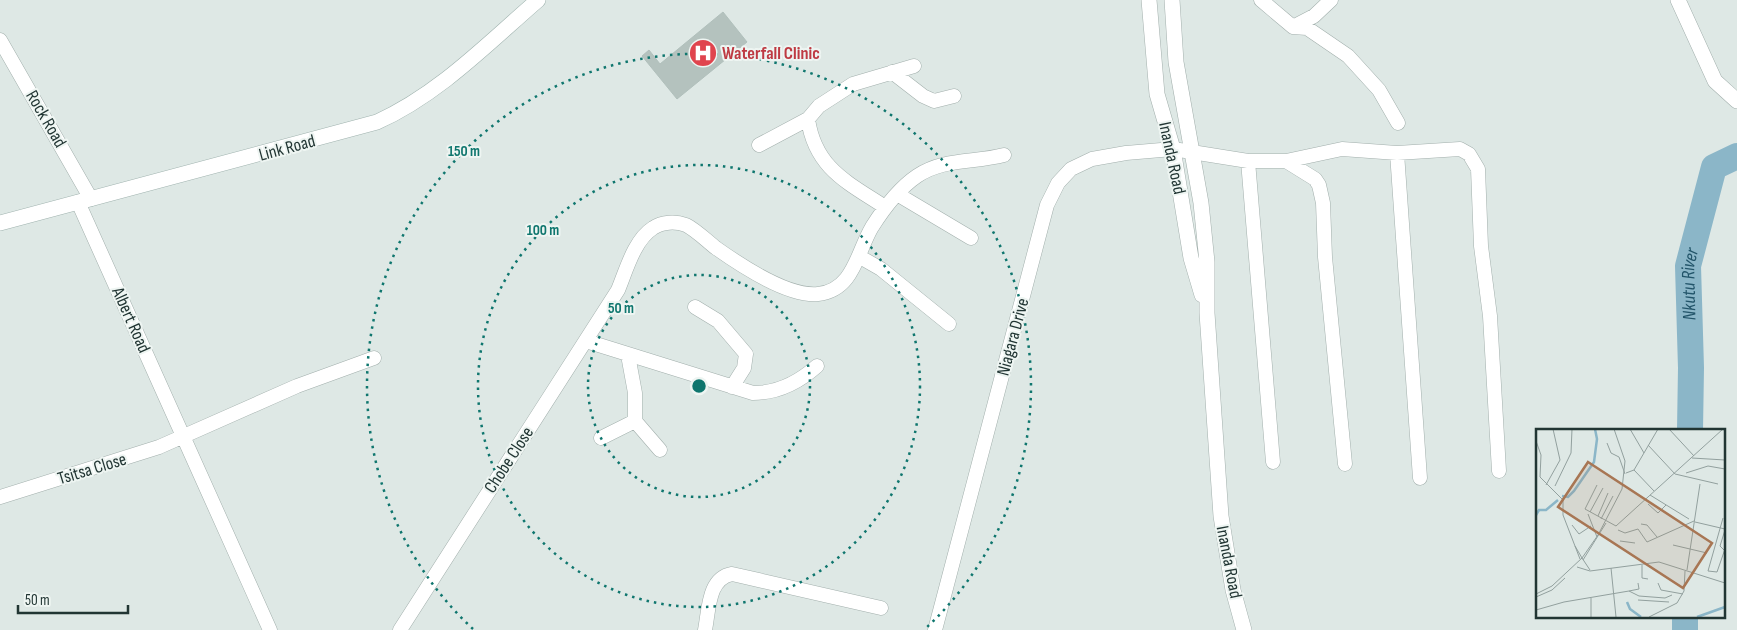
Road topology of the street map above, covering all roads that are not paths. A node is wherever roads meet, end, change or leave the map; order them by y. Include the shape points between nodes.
1 (538, 0) edge
2 (1149, 0) edge
3 (1172, 0) edge
4 (1262, 0) edge
5 (1331, 0) edge
6 (1678, 0) edge
7 (1294, 27) junction
8 (0, 40) edge
9 (914, 66) dead end
10 (892, 72) junction
11 (954, 96) dead end
12 (1737, 101) edge
13 (808, 118) junction
14 (1398, 123) dead end
15 (759, 145) dead end
16 (1173, 149) junction
17 (1192, 151) junction
18 (1397, 153) junction
19 (1004, 155) dead end
20 (1286, 161) junction
21 (1248, 162) junction
22 (897, 194) junction
23 (85, 201) junction
24 (886, 207) junction
25 (0, 223) edge
26 (971, 238) dead end
27 (860, 257) junction
28 (696, 307) dead end
29 (1207, 313) junction
30 (949, 324) dead end
31 (586, 341) junction
32 (628, 355) junction
33 (374, 358) dead end
34 (817, 366) dead end
35 (732, 387) junction
36 (634, 421) junction
37 (183, 437) junction
38 (601, 438) dead end
39 (660, 450) dead end
40 (1272, 462) dead end
41 (1345, 464) dead end
42 (1499, 471) dead end
43 (1420, 478) dead end
44 (0, 498) edge
45 (881, 608) dead end
46 (270, 630) edge
47 (400, 630) edge
48 (705, 630) edge
49 (935, 630) edge
50 (1244, 630) edge

1 - 23 street, Link Road via 434,89 402,111 377,122
2 - 16 street, Inanda Road via 1157,94
3 - 17 street, Inanda Road via 1176,62
4 - 7 street
5 - 7 street via 1314,16
6 - 12 street via 1715,82
7 - 14 street via 1307,28 1348,56 1379,90
8 - 23 street, Rock Road
9 - 10 street
10 - 11 street via 923,96 934,100
10 - 13 street via 868,78 836,93
13 - 15 street
13 - 24 street via 822,160 834,173
16 - 17 street, Niagara Drive
16 - 29 street, Inanda Road via 1191,258
16 - 49 street, Niagara Drive via 1092,159 1071,169 1058,183 1047,205
17 - 21 street, Niagara Drive
17 - 29 street, Inanda Road via 1207,262
18 - 20 street, Niagara Drive via 1342,149
18 - 42 street, Niagara Drive via 1460,149 1469,154 1478,169
18 - 43 street
19 - 22 street, Chobe Close via 946,163 917,176
20 - 21 street, Niagara Drive
20 - 41 street via 1315,179 1323,204
21 - 40 street
22 - 24 street, Chobe Close
22 - 26 street
23 - 25 street, Link Road
23 - 37 street, Albert Road
24 - 27 street, Chobe Close via 871,229
27 - 30 street via 881,269
27 - 31 street, Chobe Close via 851,274 837,286 820,294 802,294 732,259 687,226 677,222 665,223 652,228 643,238 618,290
28 - 35 street via 718,321 746,354 744,368
29 - 50 street, Inanda Road via 1221,516 1233,590
31 - 32 street
31 - 47 street, Chobe Close
32 - 35 street
32 - 36 street via 635,393
33 - 37 street via 297,386
34 - 35 street via 801,381 777,390 753,393
36 - 38 street
36 - 39 street
37 - 44 street, Tsitsa Close
37 - 46 street, Albert Road
45 - 48 street via 732,574 719,578 714,585

